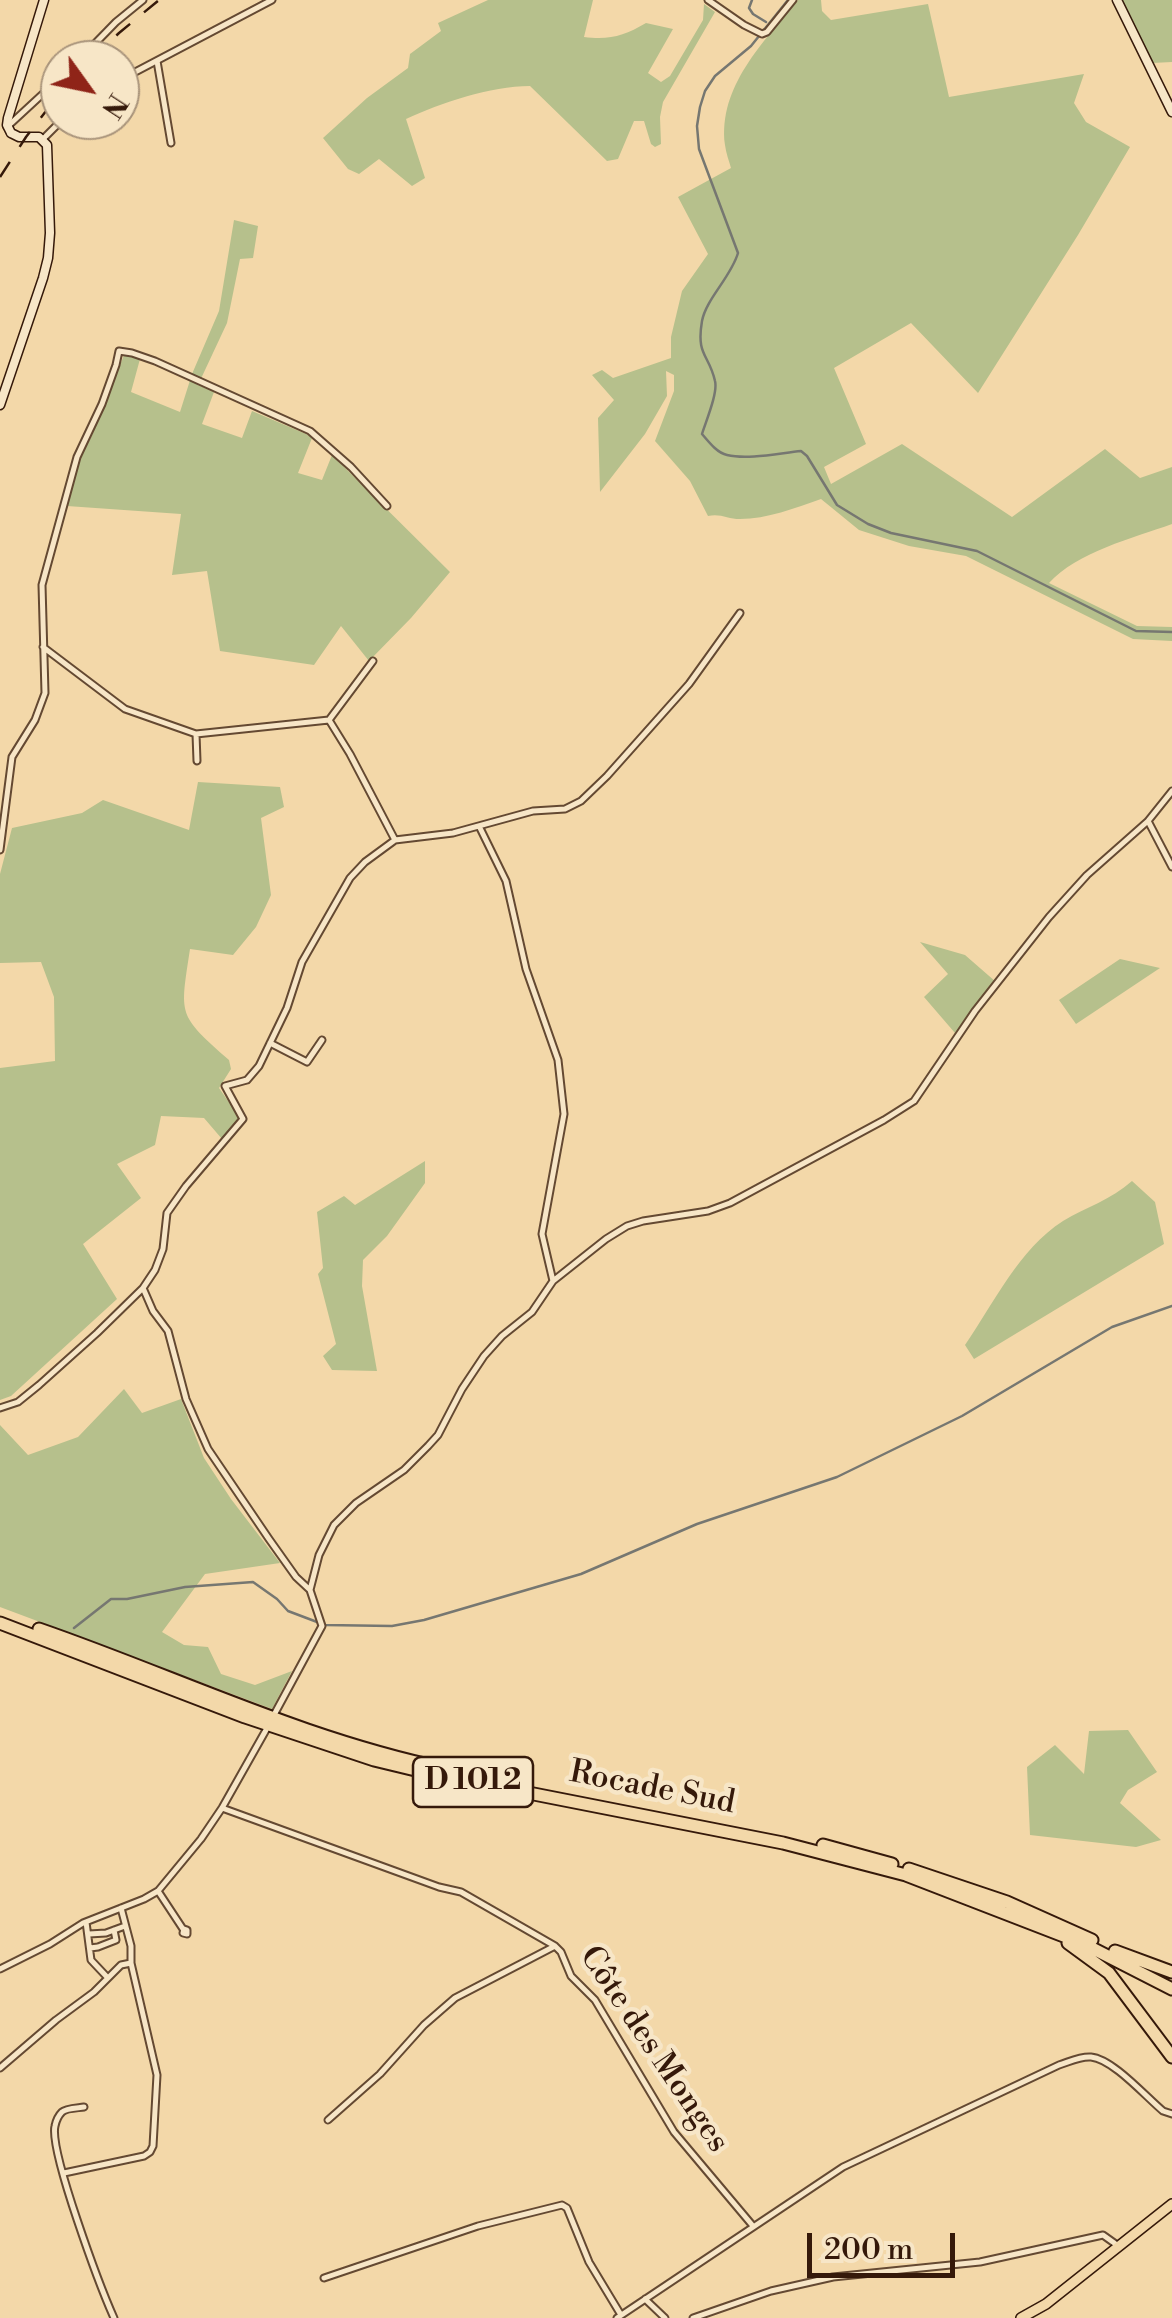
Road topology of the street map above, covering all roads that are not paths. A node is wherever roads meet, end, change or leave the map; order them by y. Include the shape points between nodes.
1 (44, 0) edge
2 (142, 0) edge
3 (272, 0) edge
4 (708, 0) edge
5 (793, 0) edge
6 (1116, 0) edge
7 (98, 40) edge
8 (157, 61) junction
9 (140, 70) edge
10 (40, 99) edge
11 (1172, 112) edge
12 (7, 133) junction
13 (40, 138) edge
14 (43, 140) edge
15 (170, 143) dead end
16 (0, 404) edge
17 (387, 506) dead end
18 (740, 613) dead end
19 (43, 646) junction
20 (373, 661) dead end
21 (329, 720) junction
22 (196, 734) junction
23 (197, 762) dead end
24 (1172, 791) edge
25 (1148, 820) junction
26 (480, 828) junction
27 (395, 840) junction
28 (0, 850) edge
29 (1172, 867) edge
30 (322, 1040) dead end
31 (270, 1042) junction
32 (553, 1281) junction
33 (142, 1288) junction
34 (0, 1408) edge
35 (310, 1590) junction
36 (0, 1619) edge
37 (276, 1713) dead end
38 (266, 1730) dead end
39 (222, 1808) junction
40 (158, 1891) junction
41 (121, 1908) junction
42 (1020, 1918) junction
43 (86, 1922) junction
44 (125, 1926) junction
45 (114, 1930) junction
46 (183, 1930) dead end
47 (89, 1934) junction
48 (555, 1946) junction
49 (90, 1948) junction
50 (1115, 1951) junction
51 (130, 1963) junction
52 (0, 1969) edge
53 (1172, 1972) edge
54 (108, 1977) junction
55 (1172, 1980) edge
56 (1172, 1990) edge
57 (1172, 2057) edge
58 (0, 2068) edge
59 (84, 2107) dead end
60 (1172, 2114) edge
61 (328, 2120) dead end
62 (64, 2173) junction
63 (1172, 2204) edge
64 (753, 2226) junction
65 (1119, 2247) junction
66 (324, 2278) dead end
67 (645, 2300) junction
68 (619, 2317) edge
69 (114, 2318) edge
70 (665, 2318) edge
71 (693, 2318) edge
72 (1021, 2318) edge

1 - 12 main road
2 - 7 street
3 - 8 street
4 - 5 street via 760,33
6 - 11 main road
8 - 9 street
8 - 15 street
10 - 12 street
12 - 13 main road
14 - 16 main road via 48,258
17 - 19 street via 304,428 118,351 77,457 46,568
18 - 26 street via 689,684 587,796 565,808
19 - 22 street via 125,709
19 - 28 street via 46,686 36,720 12,757
20 - 21 street
21 - 22 street
21 - 27 street
22 - 23 street
24 - 25 street
25 - 29 street
25 - 32 street via 1049,918 914,1101 730,1204 618,1230
26 - 27 street
26 - 32 street via 506,881 560,1073 564,1114 542,1234
27 - 31 street via 365,862 332,906
30 - 31 street via 308,1062
31 - 33 street via 250,1078 225,1086 243,1118 166,1213 163,1249
32 - 35 street via 474,1370 438,1435 334,1525
33 - 34 street via 40,1385
33 - 35 street via 168,1331 208,1449
35 - 37 street via 322,1625
36 - 42 highway, Rocade Sud / D 1012 via 245,1718 374,1760 784,1843 906,1875
36 - 50 highway, Rocade Sud / D 1012 via 378,1752 862,1854 1007,1902
38 - 39 street
39 - 40 street
39 - 48 street, Côte des Monges via 461,1892
40 - 41 street
40 - 46 street
41 - 43 street
41 - 44 street
42 - 56 highway, Rocade Sud / D 1012
42 - 57 highway via 1109,1973
43 - 47 street
43 - 52 street
44 - 45 street
44 - 51 street
45 - 47 street
45 - 49 street via 116,1940
47 - 49 street
48 - 61 street via 455,1998
48 - 64 street, Côte des Monges via 674,2132
49 - 54 street
50 - 53 highway
50 - 55 highway, Rocade Sud / D 1012
51 - 54 street
51 - 62 street via 157,2076 153,2146 144,2156
54 - 58 street
59 - 62 street via 63,2111 55,2126
60 - 64 street via 1101,2059 1079,2058 842,2167
62 - 69 street
63 - 65 main road
64 - 67 street
65 - 71 street via 1103,2235 980,2262 833,2277
65 - 72 main road
66 - 68 street via 562,2205
67 - 68 street
67 - 70 street

